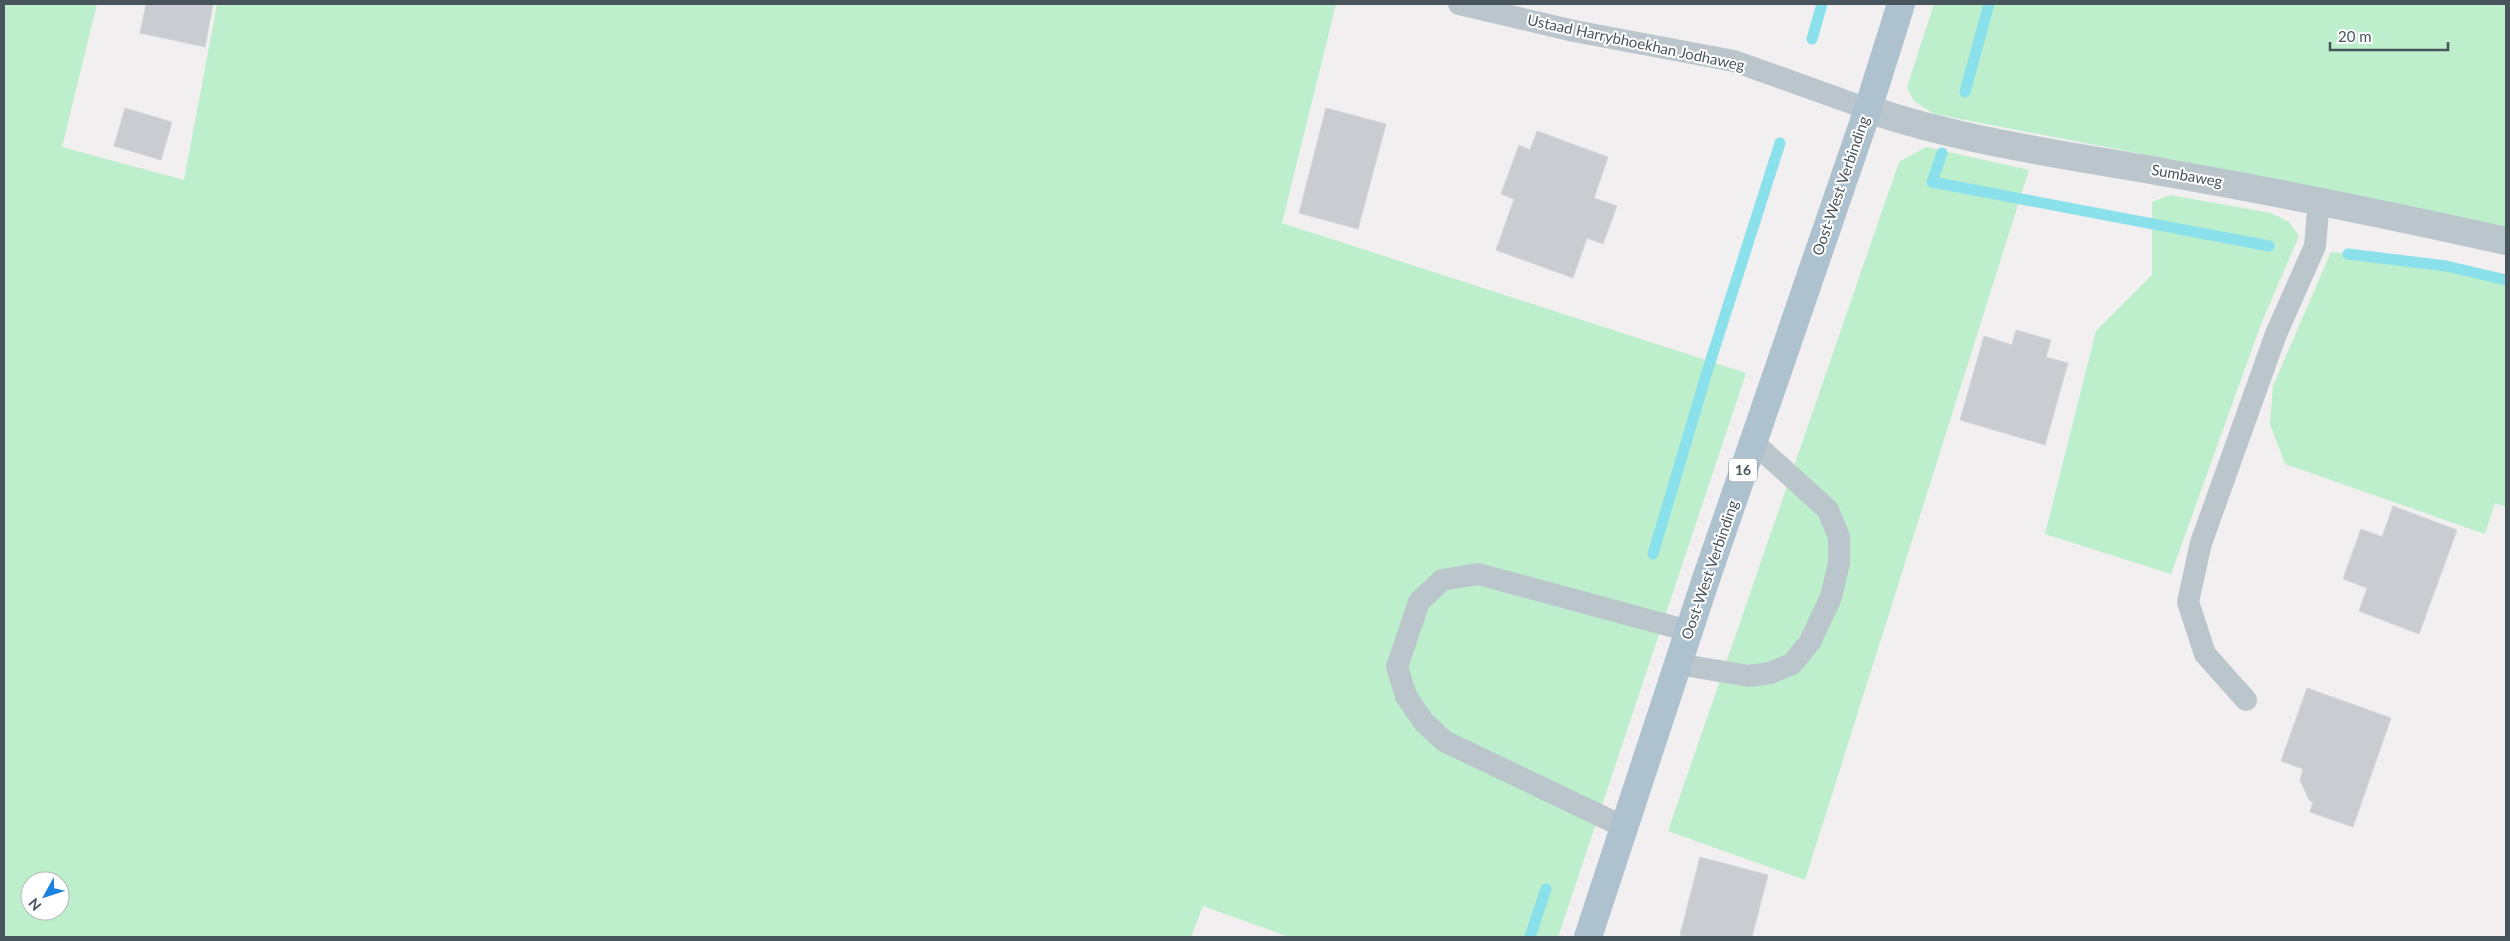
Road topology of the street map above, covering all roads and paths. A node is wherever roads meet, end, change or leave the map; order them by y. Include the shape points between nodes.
1 (1459, 4) edge
2 (1901, 4) edge
3 (1868, 109) junction
4 (2318, 199) junction
5 (2506, 241) edge
6 (1753, 442) junction
7 (1689, 631) junction
8 (1678, 664) junction
9 (2246, 700) dead end
10 (1624, 827) junction
11 (1588, 937) edge

1 - 3 lane, Ustaad Harrybhoekhan Jodhaweg via 1574,31 1734,61
2 - 3 main road, Oost-West Verbinding / 16
3 - 4 street, Sumbaweg via 1914,124 2056,153
3 - 6 main road, Oost-West Verbinding / 16
4 - 5 street, Sumbaweg
4 - 9 lane via 2315,246 2276,334 2201,543 2188,602 2205,654
6 - 7 main road, Oost-West Verbinding / 16
6 - 8 lane via 1828,510 1839,537 1839,563 1831,596 1810,642 1792,664 1770,673 1749,676
7 - 8 main road, Oost-West Verbinding / 16
7 - 10 lane via 1478,574 1442,580 1419,602 1398,667 1406,696 1423,721 1444,741
8 - 10 main road, Oost-West Verbinding / 16
10 - 11 main road, Oost-West Verbinding / 16

